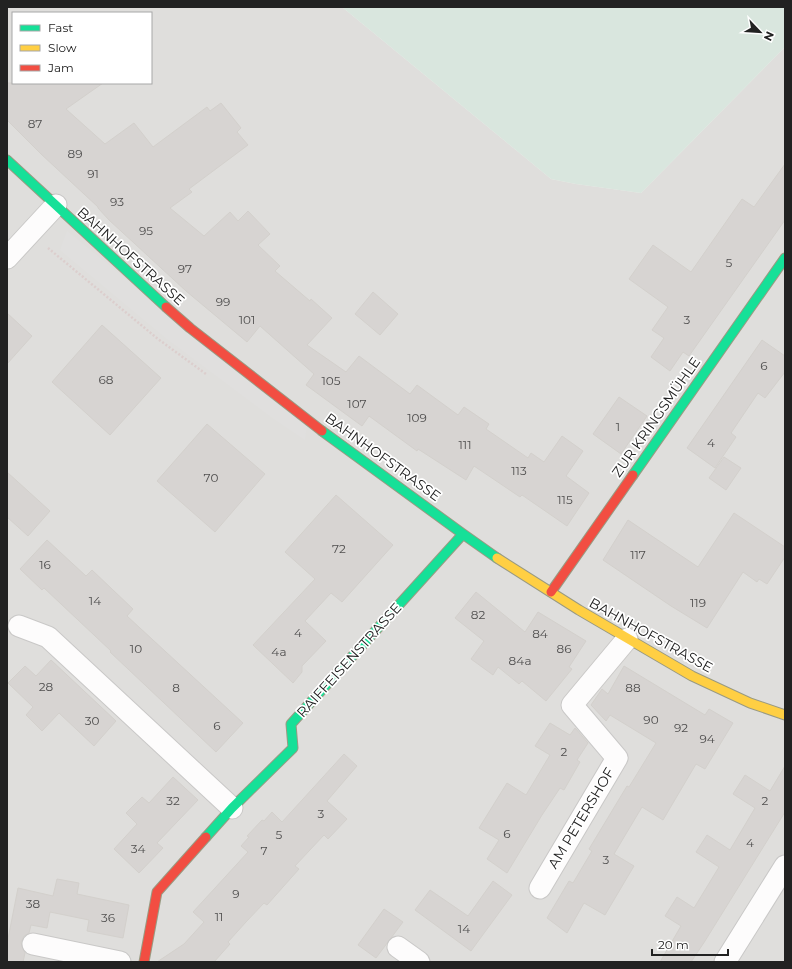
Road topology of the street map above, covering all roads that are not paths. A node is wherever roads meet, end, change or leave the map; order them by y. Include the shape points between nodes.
1 (7, 160) edge
2 (56, 205) junction
3 (7, 258) edge
4 (785, 258) edge
5 (463, 534) junction
6 (551, 592) junction
7 (19, 626) dead end
8 (627, 639) junction
9 (785, 715) edge
10 (232, 808) junction
11 (785, 866) edge
12 (540, 888) dead end
13 (33, 944) dead end
14 (398, 947) dead end
15 (120, 962) edge
16 (144, 962) edge
17 (419, 962) edge
18 (725, 962) edge

1 - 2 street, BAHNHOFSTRASSE
2 - 3 street
2 - 5 street, BAHNHOFSTRASSE via 190,328 336,442
4 - 6 street, ZUR KRINGSMÜHLE
5 - 6 street, BAHNHOFSTRASSE
5 - 10 street, RAIFFEISENSTRASSE via 291,724 293,748
6 - 8 street, BAHNHOFSTRASSE
7 - 10 street via 48,637
8 - 9 street, BAHNHOFSTRASSE via 692,676 750,703
8 - 12 street, AM PETERSHOF via 572,705 616,758
10 - 16 street, RAIFFEISENSTRASSE via 157,892
11 - 18 street
13 - 15 street
14 - 17 street

